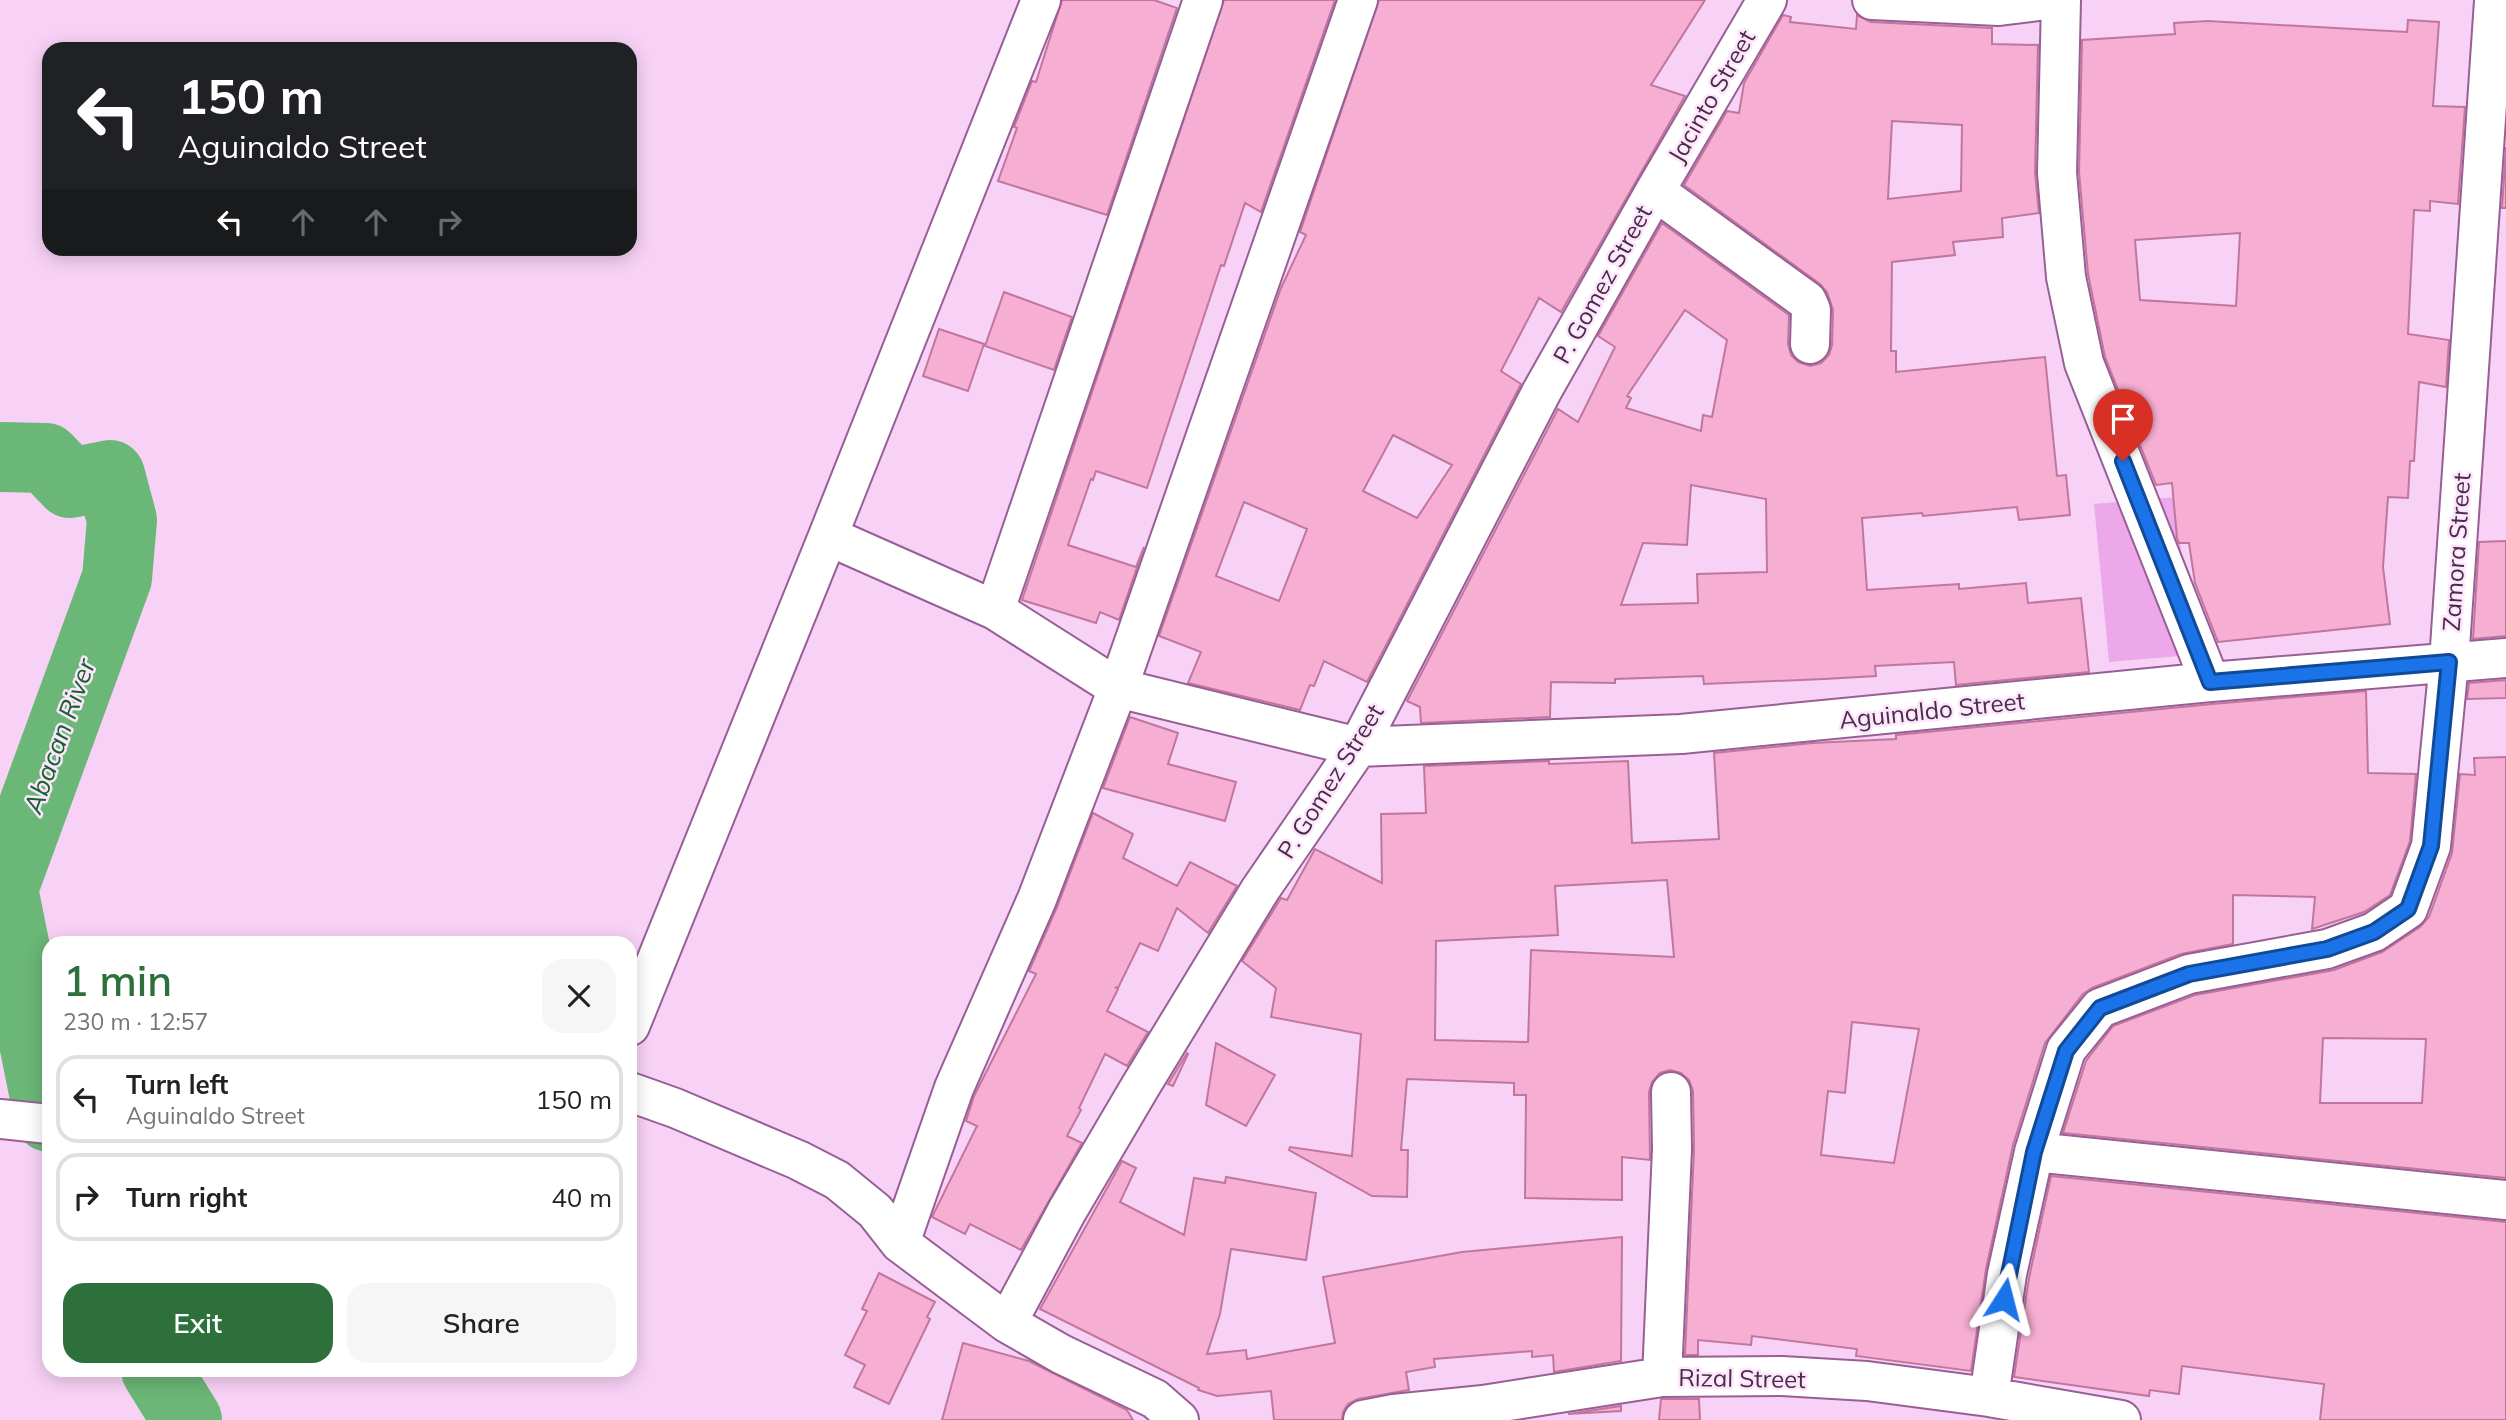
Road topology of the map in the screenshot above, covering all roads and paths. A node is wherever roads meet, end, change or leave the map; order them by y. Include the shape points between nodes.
1 (1041, 0) edge
2 (1203, 0) edge
3 (1359, 0) edge
4 (1766, 0) edge
5 (1872, 0) edge
6 (2046, 0) edge
7 (2061, 0) edge
8 (2494, 1) edge
9 (1999, 3) edge
10 (1655, 191) junction
11 (1810, 344) dead end
12 (828, 536) junction
13 (995, 610) junction
14 (2506, 658) edge
15 (2449, 662) junction
16 (2210, 682) junction
17 (1118, 688) junction
18 (1358, 747) junction
19 (637, 1009) edge
20 (1671, 1092) dead end
21 (637, 1094) edge
22 (0, 1119) edge
23 (42, 1123) edge
24 (2034, 1152) junction
25 (2506, 1200) edge
26 (900, 1242) junction
27 (1007, 1324) junction
28 (1662, 1377) junction
29 (1966, 1403) edge
30 (1179, 1420) edge
31 (1363, 1420) edge
32 (2121, 1420) edge

1 - 12 street
2 - 13 street
3 - 17 street
4 - 10 street, Jacinto Street
5 - 9 street
6 - 9 street
7 - 16 street via 2057,173 2066,276 2084,363
8 - 15 street, Zamora Street
10 - 11 street via 1807,301
10 - 18 street, P. Gomez Street via 1542,391
12 - 13 street, Aguinaldo Street
12 - 19 street
13 - 17 street, Aguinaldo Street
14 - 15 street, Aguinaldo Street
15 - 16 street, Aguinaldo Street
15 - 24 street, Zamora Street via 2431,846 2408,909 2374,932 2327,949 2189,974 2100,1008 2066,1051
16 - 18 street, Aguinaldo Street via 1681,734
17 - 18 street, Aguinaldo Street
17 - 26 street via 1037,899 954,1088
18 - 27 street, P. Gomez Street via 1260,890 1154,1064
20 - 28 street
21 - 26 street via 837,1180 875,1211
22 - 23 street
24 - 25 street
24 - 29 street, Zamora Street via 2007,1274
26 - 27 street
27 - 30 street via 1155,1399
28 - 29 street, Rizal Street via 1867,1381
28 - 31 street, Rizal Street
29 - 32 street, Rizal Street

